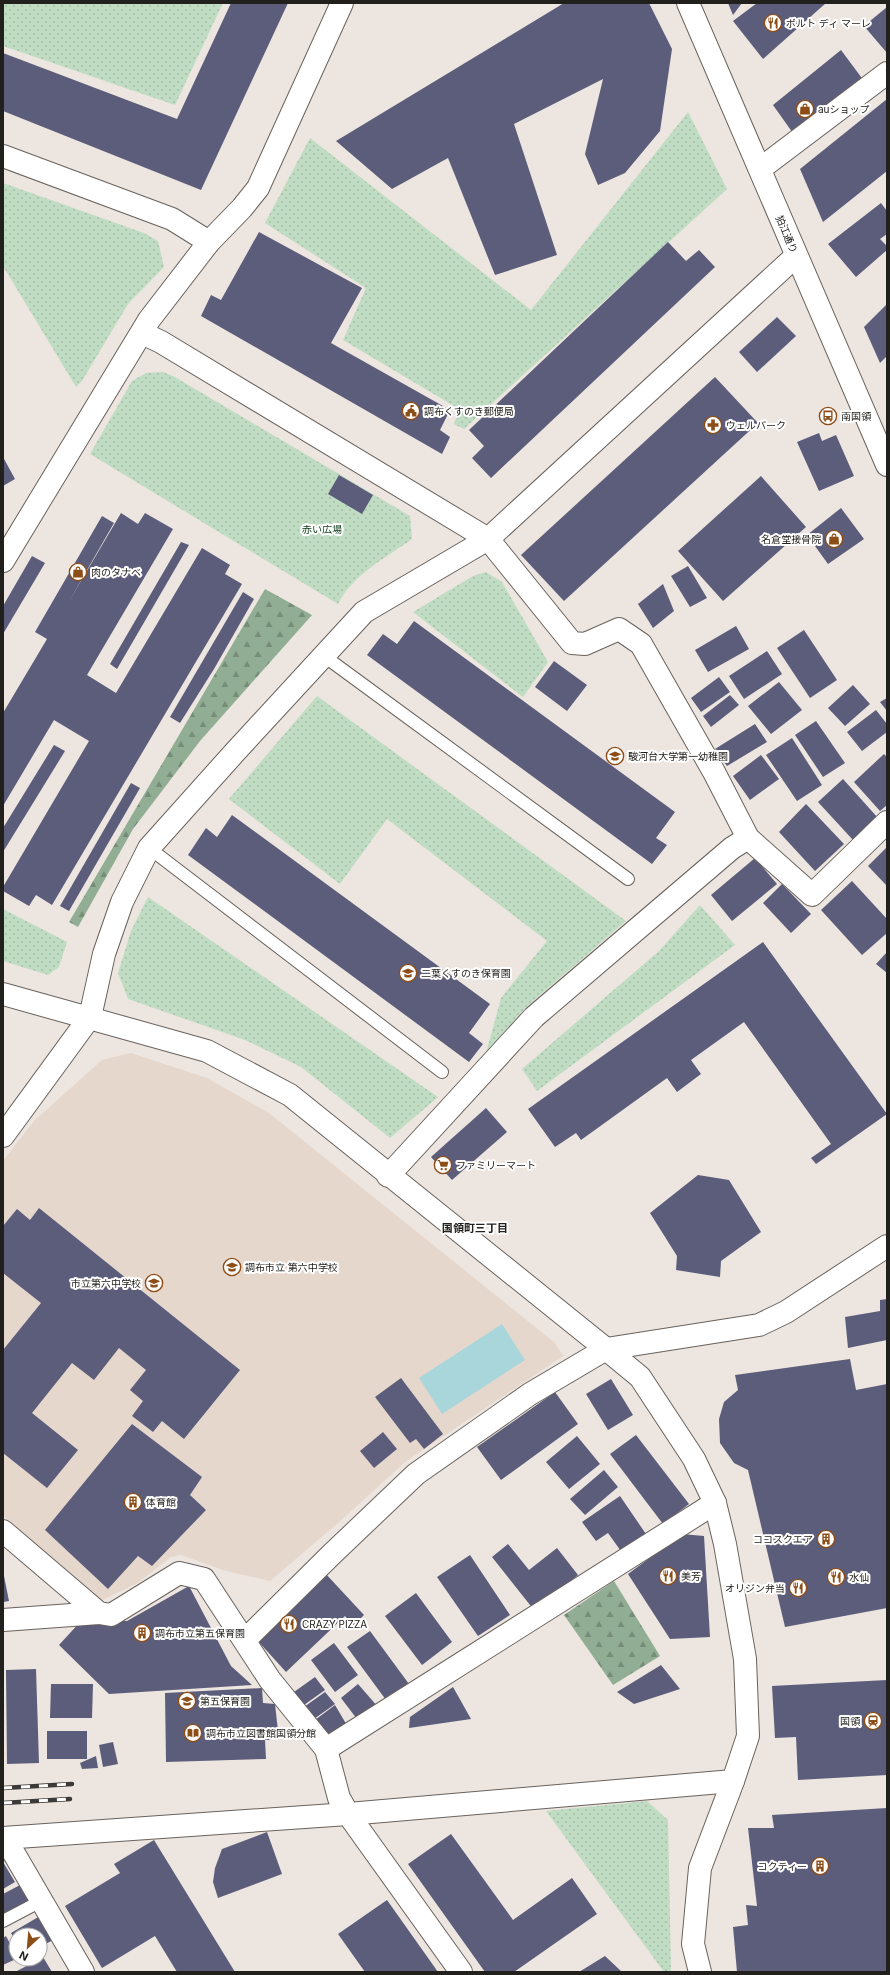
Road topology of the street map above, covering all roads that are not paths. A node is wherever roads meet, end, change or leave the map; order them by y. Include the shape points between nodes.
1 (342, 3) edge
2 (688, 3) edge
3 (887, 73) edge
4 (3, 156) edge
5 (760, 169) junction
6 (209, 242) junction
7 (796, 256) junction
8 (142, 333) junction
9 (887, 465) edge
10 (488, 539) junction
11 (3, 561) edge
12 (324, 656) junction
13 (887, 822) edge
14 (748, 838) junction
15 (149, 848) junction
16 (628, 879) dead end
17 (3, 994) edge
18 (90, 1017) junction
19 (442, 1072) dead end
20 (3, 1136) edge
21 (388, 1176) junction
22 (887, 1246) edge
23 (606, 1349) junction
24 (715, 1503) junction
25 (3, 1531) edge
26 (99, 1613) junction
27 (3, 1620) edge
28 (245, 1640) junction
29 (326, 1749) junction
30 (733, 1781) junction
31 (348, 1814) junction
32 (4, 1838) edge
33 (41, 1901) junction
34 (3, 1920) edge
35 (83, 1972) edge
36 (461, 1972) edge
37 (700, 1972) edge

1 - 6 street via 258,188
2 - 5 street, 狛江通り
3 - 5 street
4 - 6 street via 172,219
5 - 7 street, 狛江通り
6 - 8 street
7 - 9 street, 狛江通り
7 - 10 street
8 - 10 street
8 - 11 street
10 - 12 street via 364,612
10 - 14 street via 572,643 585,644 619,629 641,644 714,772
12 - 15 street
12 - 16 lane
13 - 14 street via 812,895
14 - 21 street via 732,848 534,1017
15 - 18 street via 122,902 104,954
15 - 19 lane
17 - 18 street
18 - 20 street
18 - 21 street via 206,1051 290,1095
21 - 23 street
22 - 23 street via 786,1312 759,1325
23 - 24 street via 640,1377 694,1459
23 - 28 street via 530,1394 416,1474
24 - 29 street
24 - 30 street via 725,1544 745,1659 748,1736
25 - 26 street
26 - 27 street
26 - 28 street via 111,1615 179,1573 204,1579
28 - 29 street via 270,1680
29 - 31 street via 339,1798
30 - 31 street
30 - 37 street via 700,1868 693,1944
31 - 32 street
31 - 36 street
32 - 33 street
33 - 34 lane
33 - 35 street

